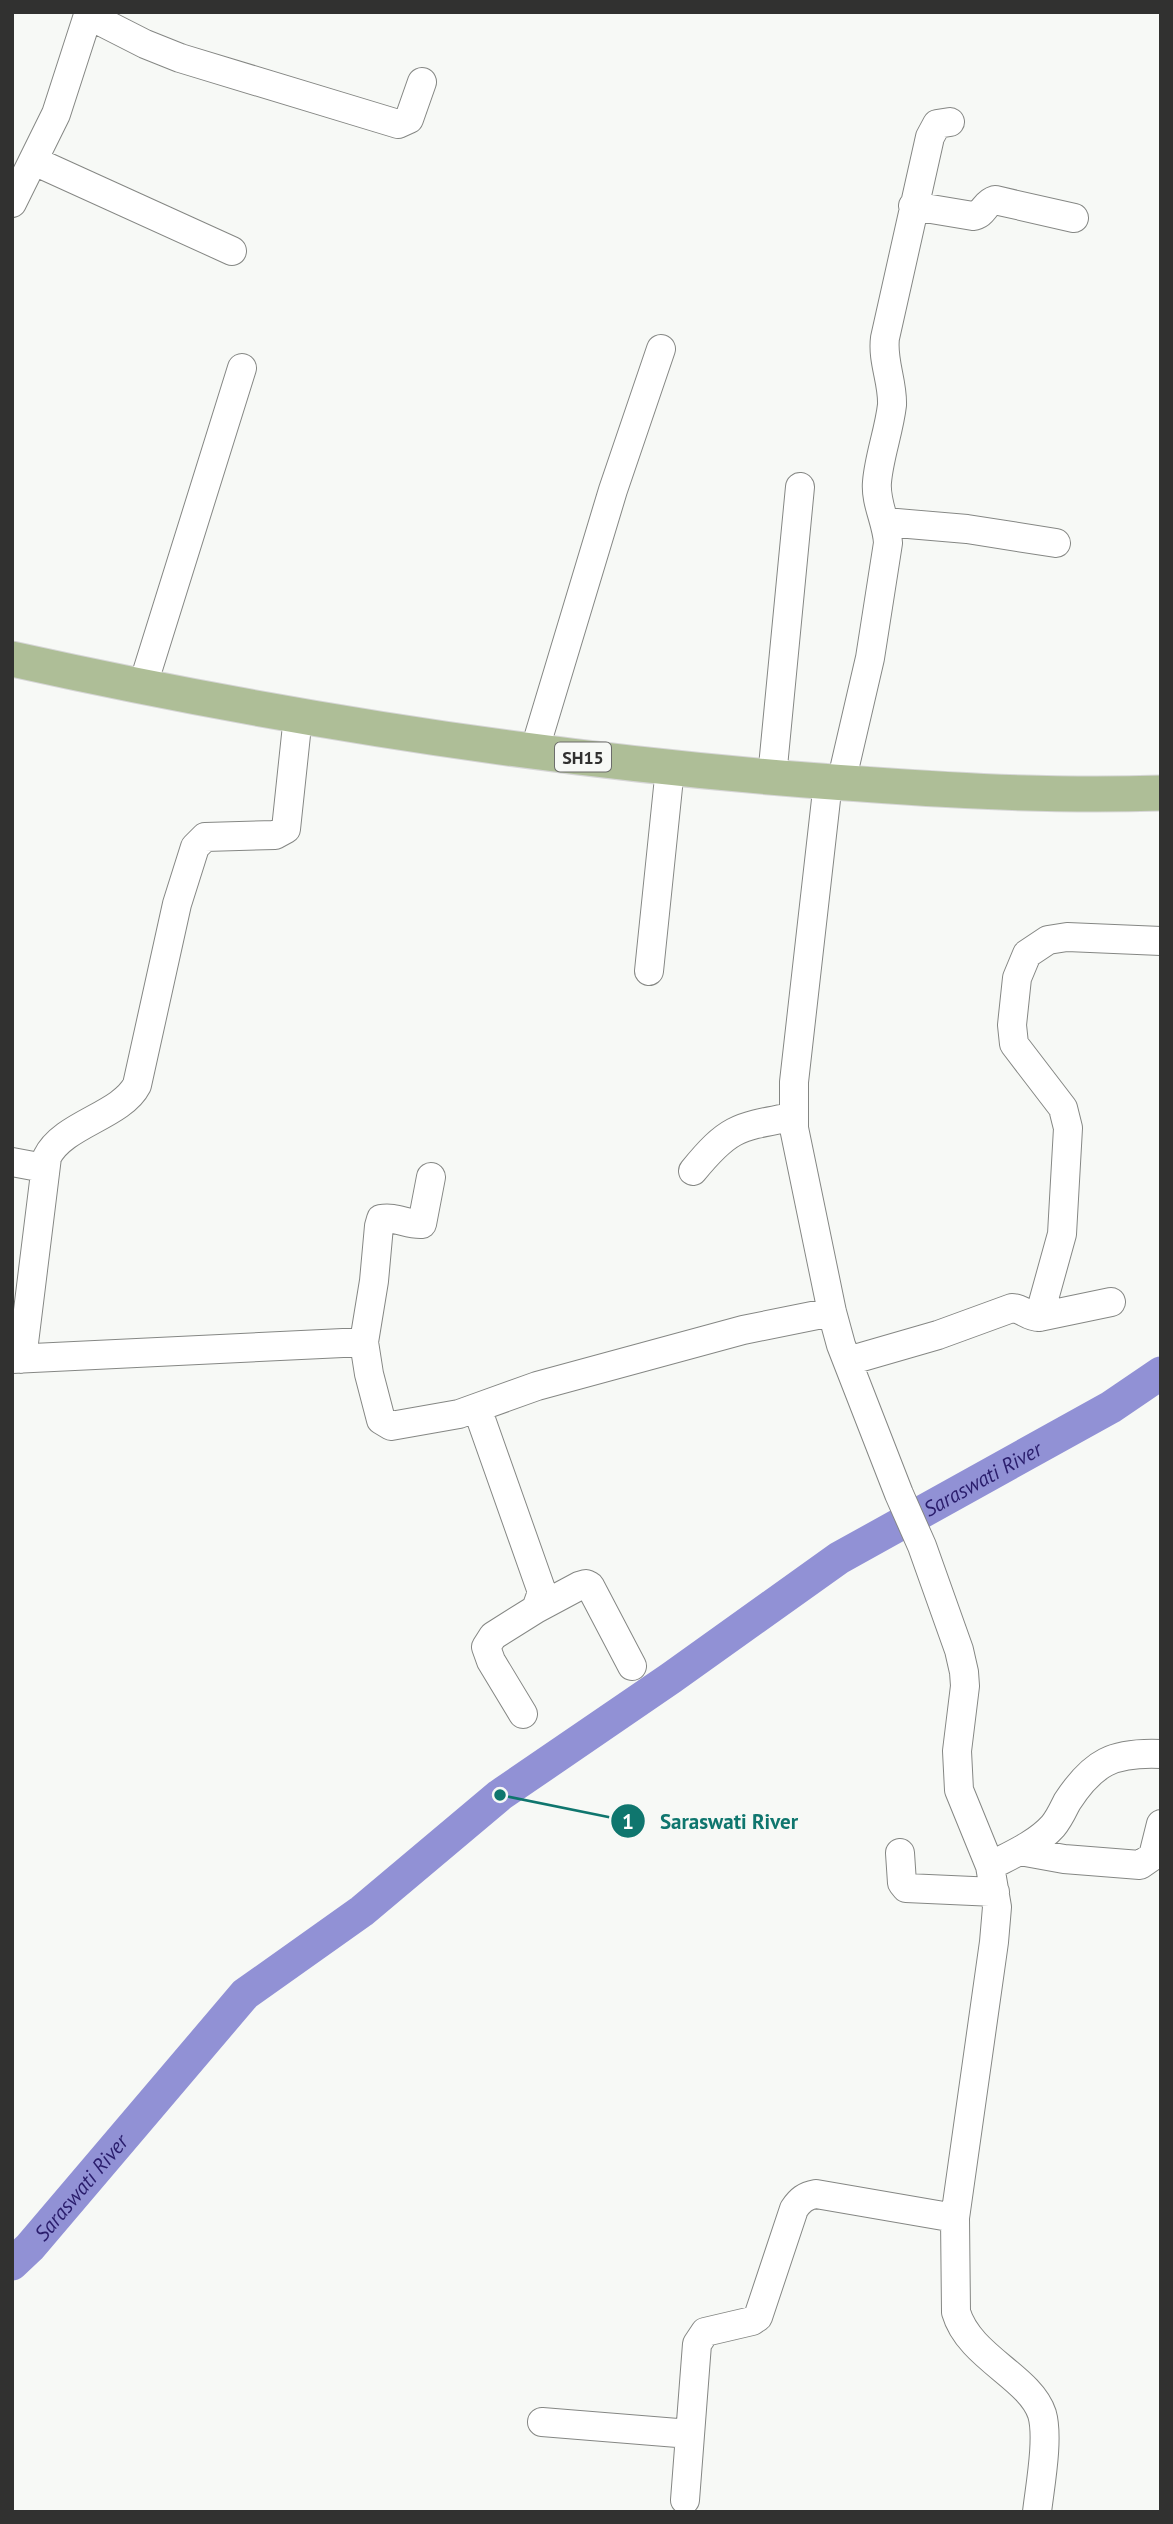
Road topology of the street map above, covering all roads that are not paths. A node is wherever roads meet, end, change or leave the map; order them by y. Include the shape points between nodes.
1 (88, 14) edge
2 (422, 82) dead end
3 (950, 122) dead end
4 (34, 161) junction
5 (13, 202) edge
6 (913, 206) junction
7 (1074, 218) dead end
8 (232, 251) dead end
9 (661, 349) dead end
10 (242, 368) dead end
11 (800, 487) dead end
12 (885, 522) junction
13 (1056, 543) dead end
14 (12, 659) edge
15 (142, 688) junction
16 (298, 716) junction
17 (534, 752) junction
18 (670, 768) junction
19 (772, 777) junction
20 (835, 782) junction
21 (1161, 793) edge
22 (1161, 941) edge
23 (649, 971) dead end
24 (792, 1117) junction
25 (12, 1162) edge
26 (44, 1168) junction
27 (693, 1171) dead end
28 (431, 1177) dead end
29 (1111, 1302) dead end
30 (832, 1312) junction
31 (1039, 1317) junction
32 (364, 1342) junction
33 (17, 1359) edge
34 (848, 1361) junction
35 (477, 1408) junction
36 (536, 1609) junction
37 (632, 1666) dead end
38 (523, 1714) dead end
39 (1161, 1754) edge
40 (1161, 1824) edge
41 (1020, 1851) junction
42 (900, 1853) dead end
43 (993, 1879) junction
44 (955, 2218) junction
45 (542, 2422) dead end
46 (690, 2434) junction
47 (685, 2500) dead end
48 (1037, 2512) edge

1 - 2 street via 180,58 398,124 409,119
1 - 4 street via 56,114
3 - 6 street via 937,124 932,131
4 - 5 street
4 - 8 street
6 - 7 street via 974,216 995,201
6 - 12 street via 884,346 892,392 877,498
9 - 17 street
10 - 15 street
11 - 19 street
12 - 13 street
12 - 20 street via 888,543 876,621
14 - 15 main road, SH15
15 - 16 main road, SH15
16 - 17 main road, SH15
16 - 26 street via 286,829 275,835 205,837 199,841 177,904 137,1085 128,1097 55,1144
17 - 18 main road, SH15
18 - 19 main road, SH15
18 - 23 street
19 - 20 main road, SH15
20 - 21 main road, SH15 via 1016,793
20 - 24 street
22 - 31 street via 1048,940 1027,954 1017,978 1014,1044 1063,1108 1068,1128 1062,1234
24 - 27 street via 732,1132 714,1145
24 - 30 street
25 - 26 street
26 - 33 street
28 - 32 street via 422,1224 386,1217 379,1226
29 - 31 street
30 - 34 street
30 - 35 street via 743,1330 537,1386
31 - 34 street via 1012,1308
32 - 33 street
32 - 35 street via 384,1424
34 - 43 street via 959,1650 964,1672 957,1751 959,1790
35 - 36 street via 538,1577 542,1592
36 - 37 street via 579,1586 590,1586
36 - 38 street via 493,1636 486,1647
39 - 41 street via 1123,1755 1101,1763 1080,1784 1053,1826
40 - 41 street via 1153,1856 1140,1865 1065,1860
41 - 43 street
42 - 43 street via 906,1888
43 - 44 street via 994,1942
44 - 46 street via 816,2194 800,2201 758,2317 700,2336
44 - 48 street via 954,2292 959,2325 1033,2398 1042,2413 1045,2431
45 - 46 street
46 - 47 street

